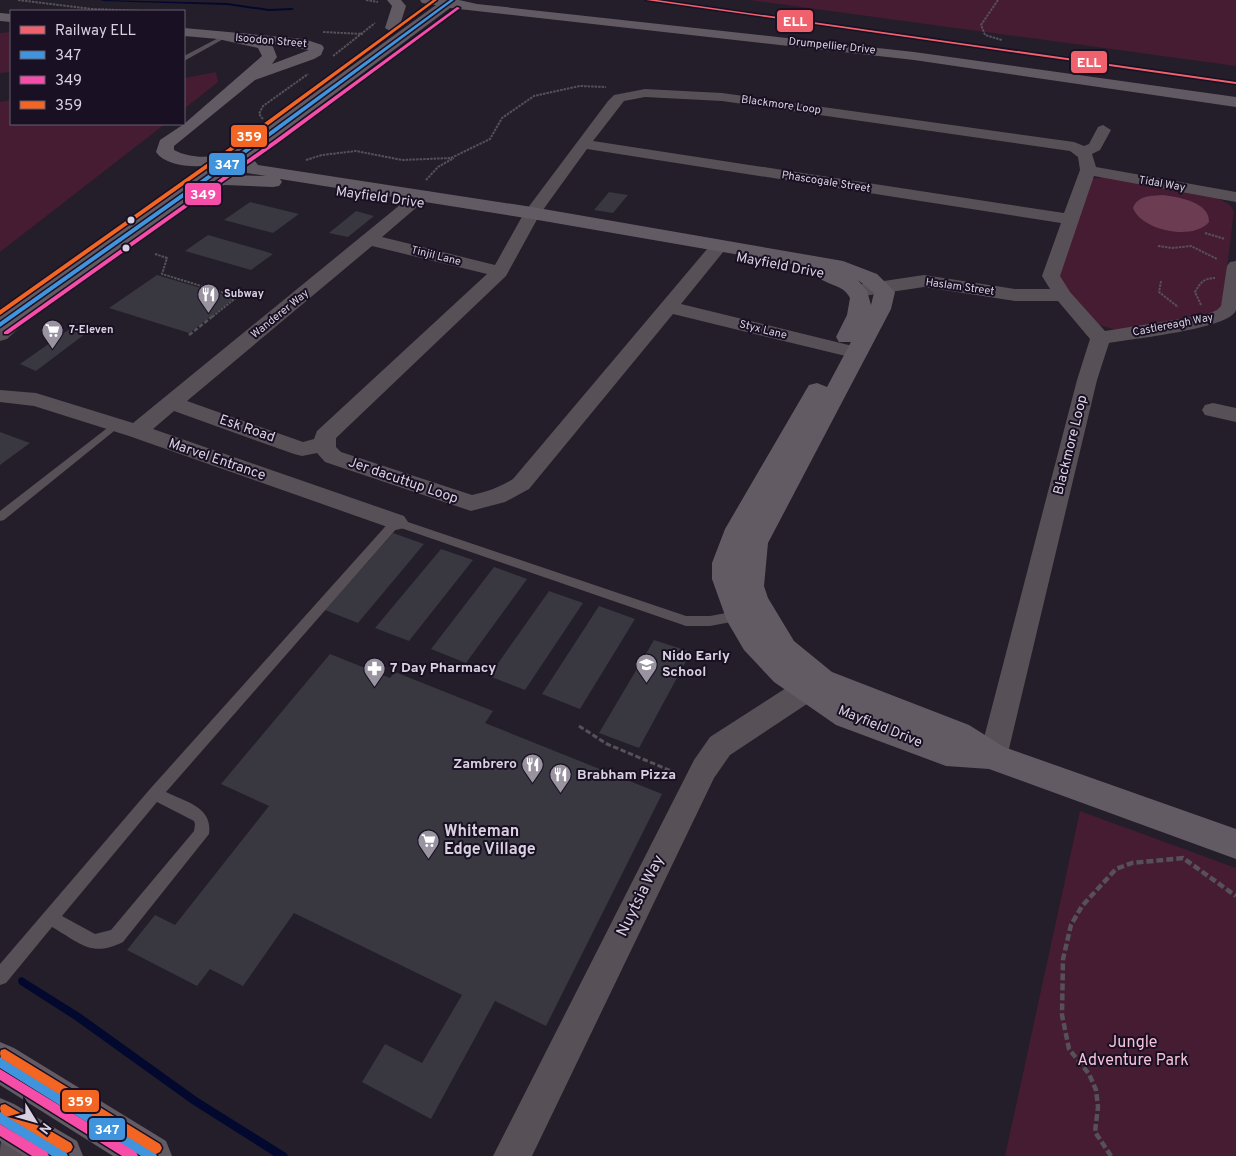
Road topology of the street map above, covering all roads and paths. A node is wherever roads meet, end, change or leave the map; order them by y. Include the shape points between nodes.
1 (18, 0) edge
2 (394, 0) edge
3 (428, 0) edge
4 (505, 0) edge
5 (998, 0) edge
6 (449, 2) edge
7 (118, 10) edge
8 (533, 14) junction
9 (420, 22) junction
10 (392, 28) junction
11 (185, 32) edge
12 (363, 34) dead end
13 (224, 37) junction
14 (1002, 40) dead end
15 (185, 57) edge
16 (328, 60) dead end
17 (312, 72) dead end
18 (238, 85) junction
19 (609, 88) dead end
20 (1236, 92) edge
21 (1236, 102) edge
22 (268, 127) junction
23 (1103, 130) dead end
24 (583, 144) junction
25 (243, 151) junction
26 (1083, 152) junction
27 (461, 155) junction
28 (303, 161) dead end
29 (204, 163) junction
30 (1088, 170) junction
31 (190, 189) junction
32 (421, 193) junction
33 (1236, 197) edge
34 (530, 218) junction
35 (1069, 219) junction
36 (1205, 233) dead end
37 (1225, 239) dead end
38 (371, 240) junction
39 (1158, 246) dead end
40 (716, 250) junction
41 (155, 254) dead end
42 (1217, 259) dead end
43 (1236, 266) edge
44 (500, 272) junction
45 (1215, 278) dead end
46 (1161, 281) dead end
47 (881, 287) junction
48 (857, 291) junction
49 (1063, 295) junction
50 (42, 297) junction
51 (0, 304) edge
52 (669, 307) junction
53 (1181, 309) dead end
54 (1198, 309) dead end
55 (1230, 316) edge
56 (0, 325) edge
57 (0, 335) edge
58 (188, 335) dead end
59 (1100, 338) junction
60 (849, 351) junction
61 (0, 380) edge
62 (0, 396) edge
63 (36, 400) junction
64 (172, 403) junction
65 (1213, 410) dead end
66 (1236, 415) edge
67 (126, 428) junction
68 (324, 444) junction
69 (0, 518) edge
70 (396, 522) junction
71 (750, 614) junction
72 (813, 685) junction
73 (578, 726) dead end
74 (993, 757) junction
75 (697, 782) junction
76 (154, 794) junction
77 (1236, 844) edge
78 (1236, 896) edge
79 (51, 918) junction
80 (0, 977) edge
81 (0, 1062) edge
82 (13, 1136) edge
83 (62, 1156) edge
84 (151, 1156) edge
85 (512, 1156) edge
86 (1111, 1156) edge

1 - 7 path
2 - 10 main road via 398,6
3 - 6 main road, Drumpellier Drive
3 - 10 main road
4 - 20 main road, Drumpellier Drive via 969,55
5 - 14 path via 981,25 985,35
6 - 8 main road, Drumpellier Drive
6 - 9 main road
8 - 9 main road via 450,15
8 - 21 main road, Drumpellier Drive via 923,57
9 - 22 main road
10 - 22 main road
11 - 13 street, Isoodon Street
12 - 16 path
13 - 15 lane
13 - 18 street, Isoodon Street via 254,42 269,51 270,57 266,62
13 - 18 street, Isoodon Street via 304,43 317,48 308,57 273,67
17 - 22 path via 263,106 260,114
18 - 29 street, Isoodon Street via 166,144 165,152 171,157
19 - 27 path via 580,86 534,96 502,118 490,139
22 - 25 main road
22 - 29 main road
22 - 32 street, Mayfield Drive via 244,163 252,169
23 - 26 street via 1095,148
24 - 26 street, Blackmore Loop via 619,98 645,92 741,100 1062,144
24 - 34 street, Blackmore Loop
24 - 35 street, Phascogale Street
25 - 29 street via 221,161
25 - 31 main road
26 - 30 street via 1088,159
27 - 28 path via 418,161 356,151
27 - 32 path via 438,167
29 - 51 main road via 102,237
30 - 33 street, Tidal Way
30 - 35 street
31 - 32 street, Mayfield Drive via 225,180 248,180
31 - 50 main road
32 - 34 street, Mayfield Drive
32 - 38 street, Wanderer Way
34 - 40 street, Mayfield Drive
34 - 44 street
35 - 49 street via 1051,276
36 - 37 path
38 - 44 street, Tinjil Lane
38 - 64 street, Wanderer Way
39 - 42 path via 1191,246
40 - 47 street, Mayfield Drive via 850,269
40 - 48 street, Mayfield Drive via 815,271 850,284
40 - 52 street, Jer dacuttup Loop
41 - 58 path via 167,258 162,274 237,298
43 - 55 street, Castlereagh Way
44 - 68 street via 336,425 325,436
45 - 54 path via 1207,278 1194,292 1202,306
46 - 53 path via 1159,292 1170,304
47 - 48 street, Haslam Street
47 - 49 street, Haslam Street via 924,281 1015,295
47 - 60 street, Mayfield Drive via 885,292 880,309
48 - 60 street, Mayfield Drive via 861,301 860,314
49 - 59 street
50 - 56 main road
50 - 57 street
52 - 60 street, Styx Lane
52 - 68 street, Jer dacuttup Loop via 521,484 506,494 471,503 458,500 333,457
55 - 59 street, Castlereagh Way
59 - 74 street, Blackmore Loop
60 - 71 street, Mayfield Drive via 738,528 726,564 726,579
61 - 63 street, Marvel Entrance
62 - 63 street, Marvel Entrance
63 - 67 street, Marvel Entrance
64 - 67 street, Wanderer Way
64 - 68 street, Esk Road via 302,449
65 - 66 street
67 - 69 lane
67 - 70 street, Marvel Entrance
70 - 71 lane via 686,621 710,621
70 - 76 lane
71 - 72 street, Mayfield Drive
72 - 74 street, Mayfield Drive via 958,734
72 - 75 street, Nuytsia Way via 720,746
73 - 75 path via 606,744
74 - 77 street, Mayfield Drive
75 - 85 street, Nuytsia Way
76 - 79 lane
76 - 79 lane via 199,816 203,823 201,834 117,936 94,942
78 - 86 path via 1183,858 1168,862 1144,860 1115,869 1077,913 1066,940 1059,985 1068,1047 1086,1068 1092,1081 1099,1107 1096,1132
79 - 80 lane
81 - 84 street
82 - 83 street

